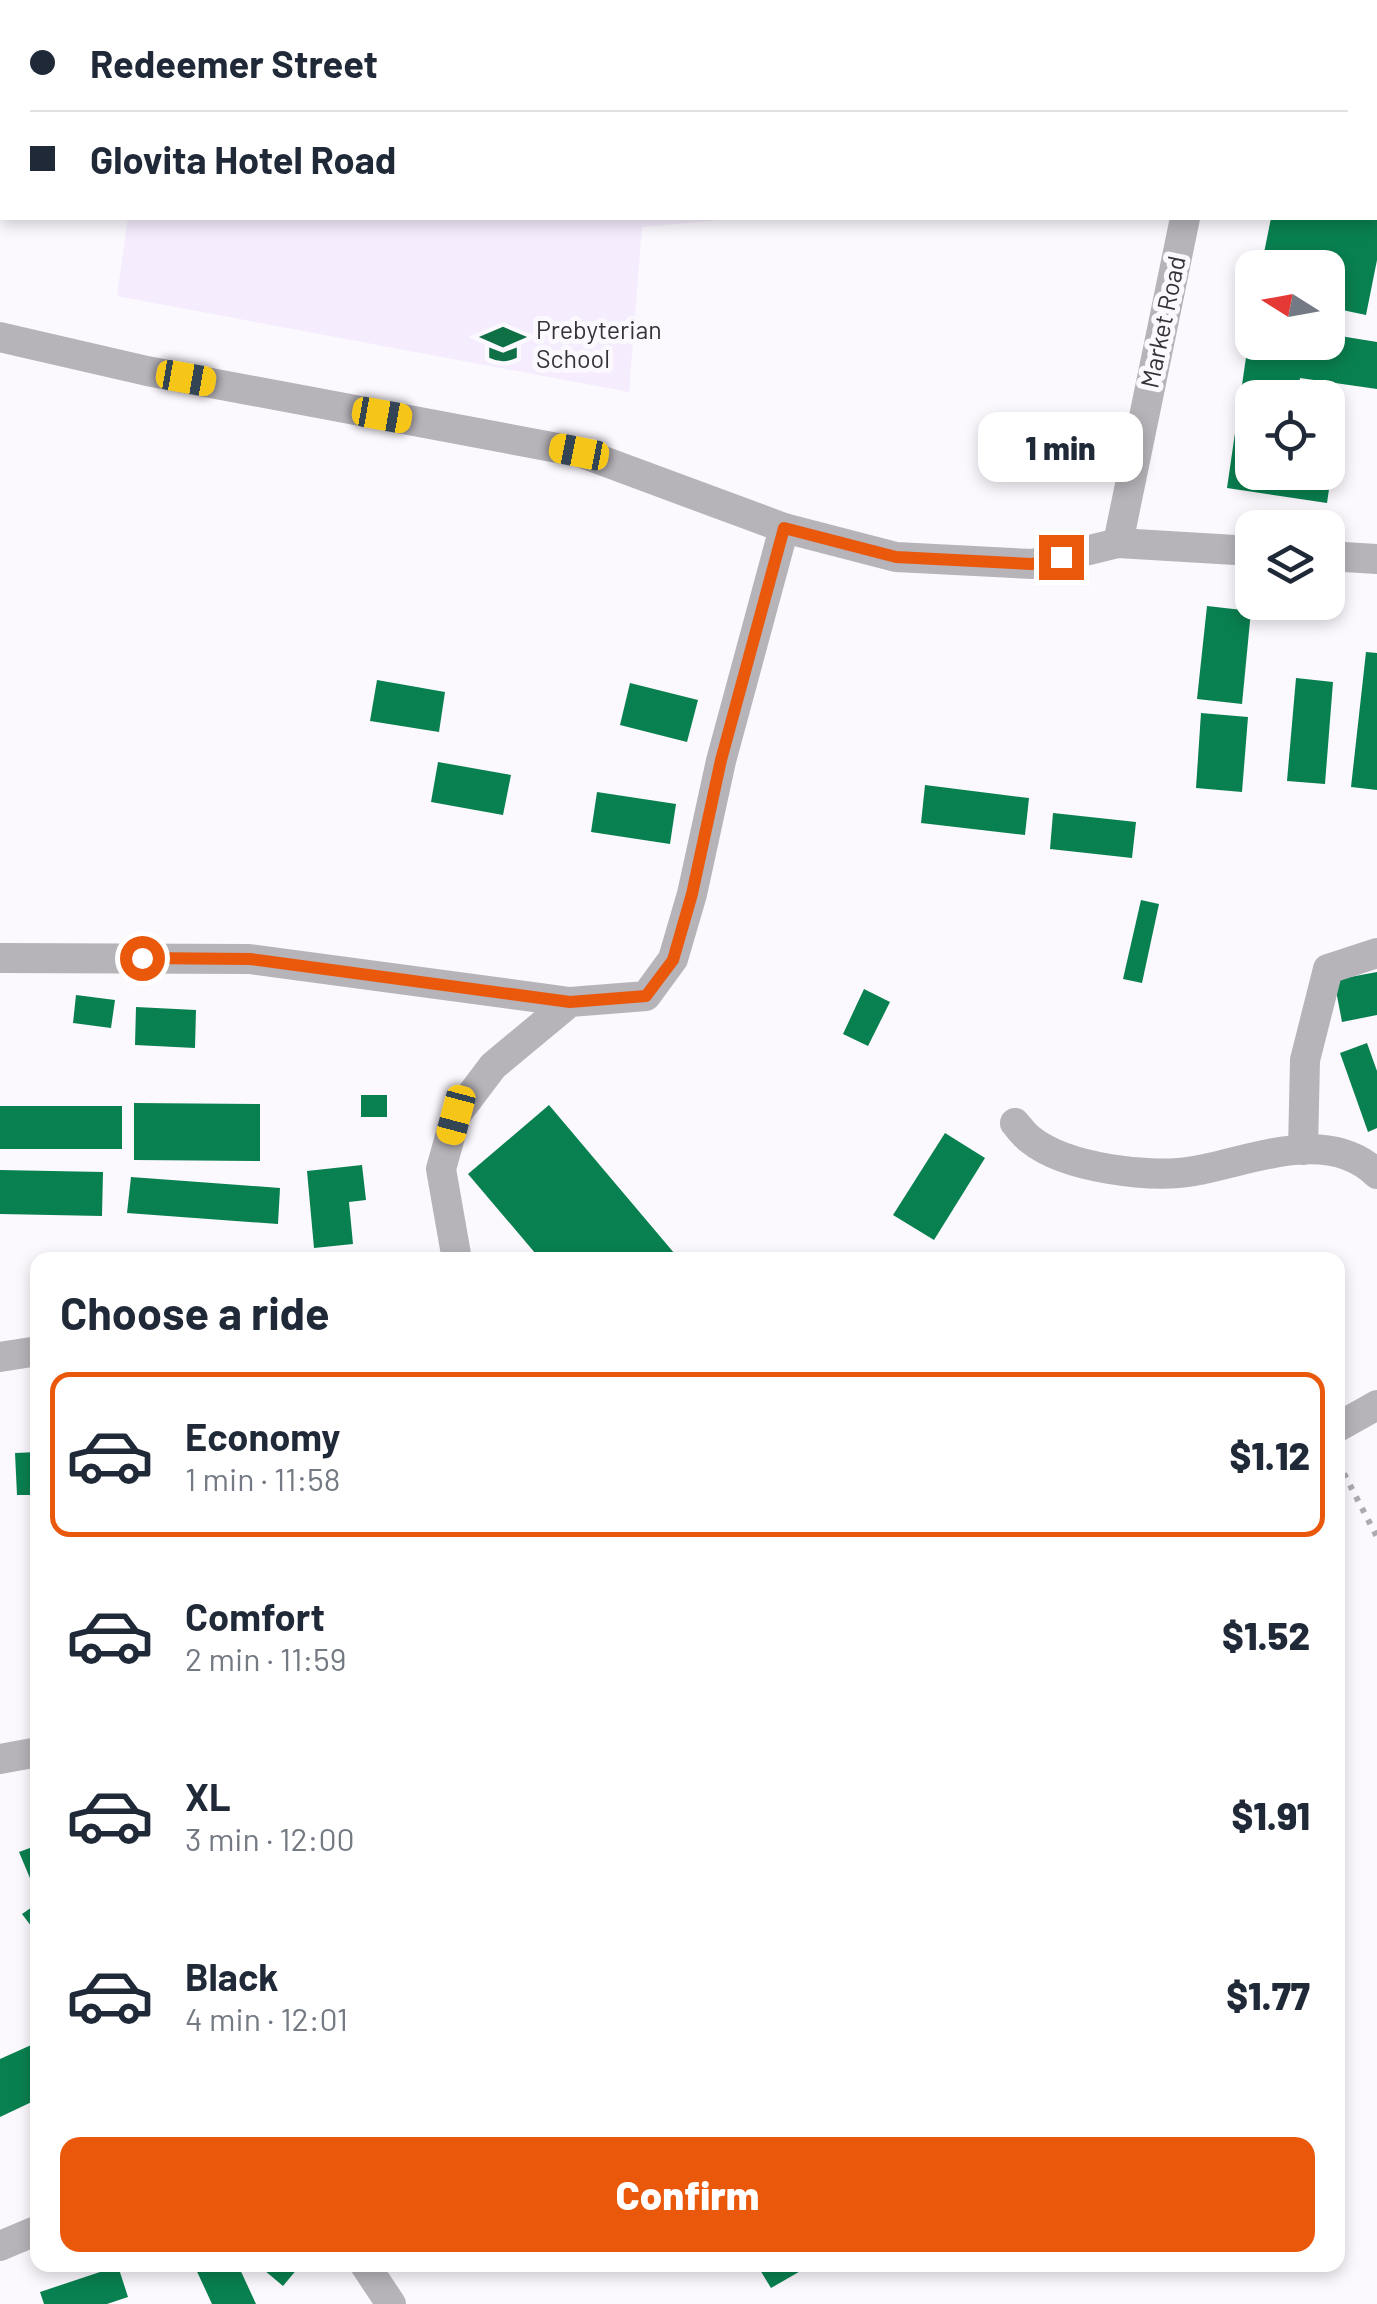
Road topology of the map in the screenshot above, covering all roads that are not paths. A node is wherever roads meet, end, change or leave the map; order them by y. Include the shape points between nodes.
1 (1184, 220) edge
2 (0, 337) edge
3 (784, 528) junction
4 (1118, 543) junction
5 (1235, 551) edge
6 (1345, 557) edge
7 (1377, 559) edge
8 (1377, 954) edge
9 (0, 958) edge
10 (570, 1002) junction
11 (1015, 1123) dead end
12 (1304, 1150) junction
13 (1377, 1174) edge
14 (456, 1252) edge
15 (30, 1353) edge
16 (0, 1356) edge
17 (1377, 1405) edge
18 (1345, 1423) edge
19 (30, 1753) edge
20 (0, 1759) edge
21 (30, 2233) edge
22 (0, 2246) edge
23 (370, 2272) edge
24 (391, 2304) edge

1 - 4 street, Market Road
2 - 3 street via 579,452
3 - 4 street via 896,557 1032,564
3 - 10 street via 673,960 646,996
4 - 5 street
6 - 7 street
8 - 12 street via 1328,968 1306,1060
9 - 10 street via 250,959
10 - 14 street via 493,1066 456,1115 441,1170
11 - 12 street via 1032,1141 1101,1168 1190,1172 1262,1153
12 - 13 street via 1340,1152
15 - 16 street
17 - 18 street
19 - 20 street
21 - 22 street
23 - 24 street

